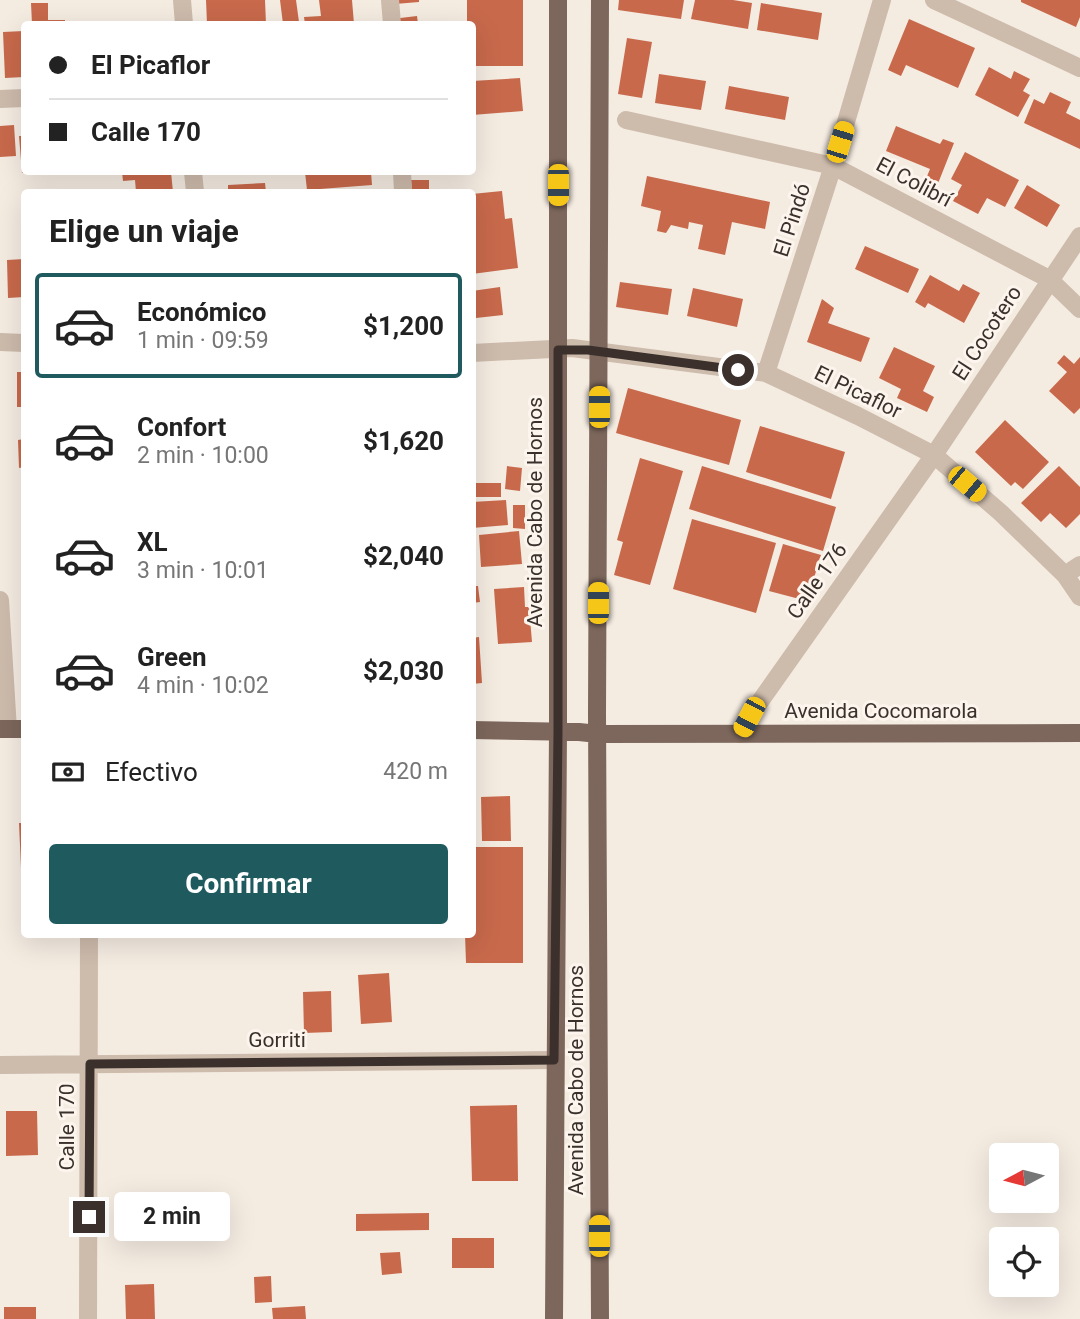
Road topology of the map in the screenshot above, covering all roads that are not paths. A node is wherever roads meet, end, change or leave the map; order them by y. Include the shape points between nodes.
1 (181, 0) edge
2 (390, 0) edge
3 (558, 0) edge
4 (600, 0) edge
5 (882, 0) edge
6 (934, 0) edge
7 (184, 21) edge
8 (391, 21) edge
9 (1080, 68) edge
10 (21, 98) edge
11 (0, 99) edge
12 (626, 120) dead end
13 (834, 166) junction
14 (1080, 236) edge
15 (1049, 279) junction
16 (1080, 309) edge
17 (0, 342) edge
18 (21, 343) edge
19 (558, 350) junction
20 (600, 351) junction
21 (476, 353) edge
22 (766, 373) junction
23 (934, 456) junction
24 (1073, 570) edge
25 (1080, 597) edge
26 (0, 600) edge
27 (11, 729) edge
28 (476, 730) edge
29 (558, 732) junction
30 (1080, 733) edge
31 (598, 734) junction
32 (740, 734) junction
33 (89, 938) edge
34 (554, 1060) junction
35 (90, 1064) junction
36 (0, 1065) edge
37 (88, 1319) edge
38 (554, 1319) edge
39 (600, 1319) edge

1 - 7 street
2 - 8 street
3 - 19 main road, Avenida Cabo de Hornos
4 - 20 main road, Avenida Cabo de Hornos
5 - 13 street, El Pindó
6 - 9 street
10 - 11 street
12 - 13 street, El Colibrí
13 - 15 street, El Colibrí
13 - 22 street, El Pindó
14 - 15 street, El Cocotero
15 - 16 street, El Colibrí
15 - 23 street, El Cocotero
17 - 18 street
19 - 20 street, El Picaflor
19 - 21 street, El Picaflor
19 - 29 main road, Avenida Cabo de Hornos
20 - 22 street, El Picaflor
20 - 31 main road, Avenida Cabo de Hornos
22 - 23 street, El Picaflor
23 - 24 street, El Picaflor
23 - 32 street, Calle 176
24 - 25 street, El Picaflor
26 - 27 street
28 - 29 main road, Avenida Cocomarola
29 - 31 main road, Avenida Cocomarola
29 - 34 main road, Avenida Cabo de Hornos
30 - 32 main road, Avenida Cocomarola
31 - 32 main road, Avenida Cocomarola
31 - 39 main road, Avenida Cabo de Hornos
33 - 35 street, Calle 170
34 - 35 street, Gorriti
34 - 38 main road, Avenida Cabo de Hornos
35 - 36 street, Gorriti
35 - 37 street, Calle 170

